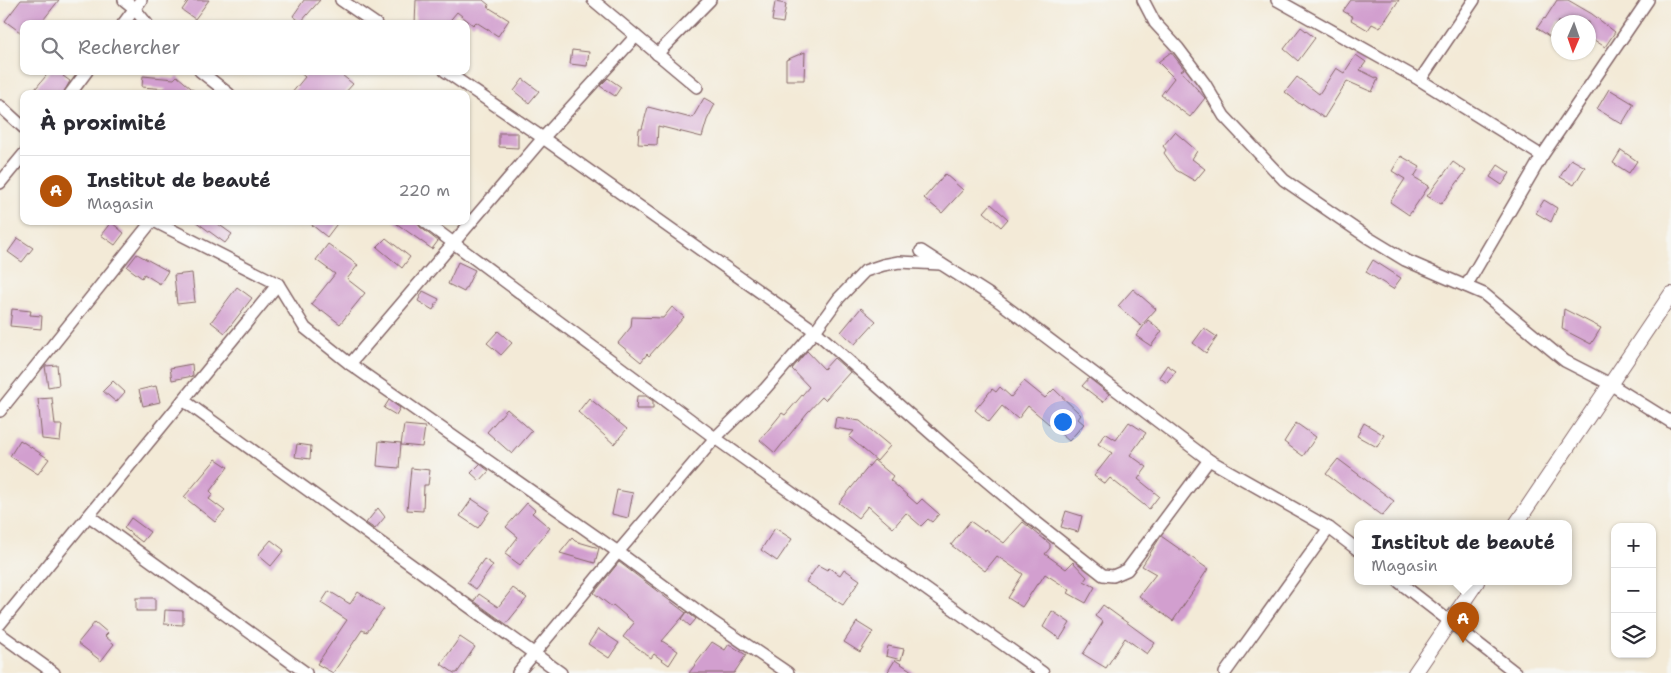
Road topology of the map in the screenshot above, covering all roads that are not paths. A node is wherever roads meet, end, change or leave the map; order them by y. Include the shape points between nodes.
1 (124, 0) edge
2 (341, 0) edge
3 (593, 0) edge
4 (710, 0) edge
5 (1143, 0) edge
6 (1474, 0) edge
7 (1648, 0) edge
8 (1283, 2) edge
9 (138, 4) edge
10 (125, 20) edge
11 (145, 20) edge
12 (370, 20) edge
13 (636, 36) junction
14 (657, 54) junction
15 (84, 75) edge
16 (205, 75) edge
17 (451, 75) edge
18 (1420, 80) junction
19 (697, 88) dead end
20 (73, 90) edge
21 (224, 90) edge
22 (0, 106) edge
23 (20, 124) edge
24 (543, 138) junction
25 (1542, 156) junction
26 (20, 159) edge
27 (0, 183) edge
28 (470, 224) edge
29 (150, 225) edge
30 (161, 225) edge
31 (429, 225) edge
32 (469, 225) edge
33 (454, 243) junction
34 (921, 251) dead end
35 (941, 264) junction
36 (278, 284) junction
37 (1466, 286) junction
38 (1671, 294) edge
39 (816, 331) junction
40 (350, 364) junction
41 (1610, 384) junction
42 (183, 400) junction
43 (0, 411) edge
44 (1671, 422) edge
45 (715, 438) junction
46 (1209, 460) junction
47 (88, 516) junction
48 (1519, 520) edge
49 (1329, 528) junction
50 (1354, 547) edge
51 (618, 552) junction
52 (1403, 585) edge
53 (1475, 585) edge
54 (1450, 621) junction
55 (0, 624) edge
56 (0, 634) edge
57 (534, 654) junction
58 (54, 673) edge
59 (306, 673) edge
60 (518, 673) edge
61 (561, 673) edge
62 (788, 673) edge
63 (1043, 673) edge
64 (1225, 673) edge
65 (1415, 673) edge
66 (1516, 673) edge

1 - 9 street
2 - 12 street
3 - 13 street
4 - 14 street
5 - 37 street via 1155,23 1178,48 1224,116 1284,180 1405,260
6 - 18 street
7 - 25 street
8 - 18 street
9 - 10 street
9 - 11 street
13 - 14 street
13 - 24 street
14 - 19 street
15 - 20 street
16 - 21 street
17 - 24 street
18 - 25 street
22 - 23 street
24 - 28 street
24 - 39 street
25 - 37 street
26 - 27 street
29 - 43 street
30 - 36 street
31 - 33 street
32 - 33 street
33 - 40 street
33 - 45 street
34 - 35 street
35 - 39 street via 899,262 865,272 839,298
35 - 46 street via 993,297
36 - 40 street via 305,328
36 - 42 street
37 - 41 street via 1484,294 1565,361
38 - 41 street
39 - 45 street via 765,389
39 - 46 street via 959,458 1103,575 1113,576 1127,570
40 - 51 street
41 - 44 street
41 - 48 street
42 - 47 street
42 - 57 street
45 - 51 street
45 - 63 street
46 - 49 street
47 - 55 street
47 - 59 street
49 - 50 street
49 - 64 street
51 - 57 street
51 - 62 street
52 - 54 street
53 - 54 street
54 - 65 street
54 - 66 street
56 - 58 street
57 - 60 street
57 - 61 street

